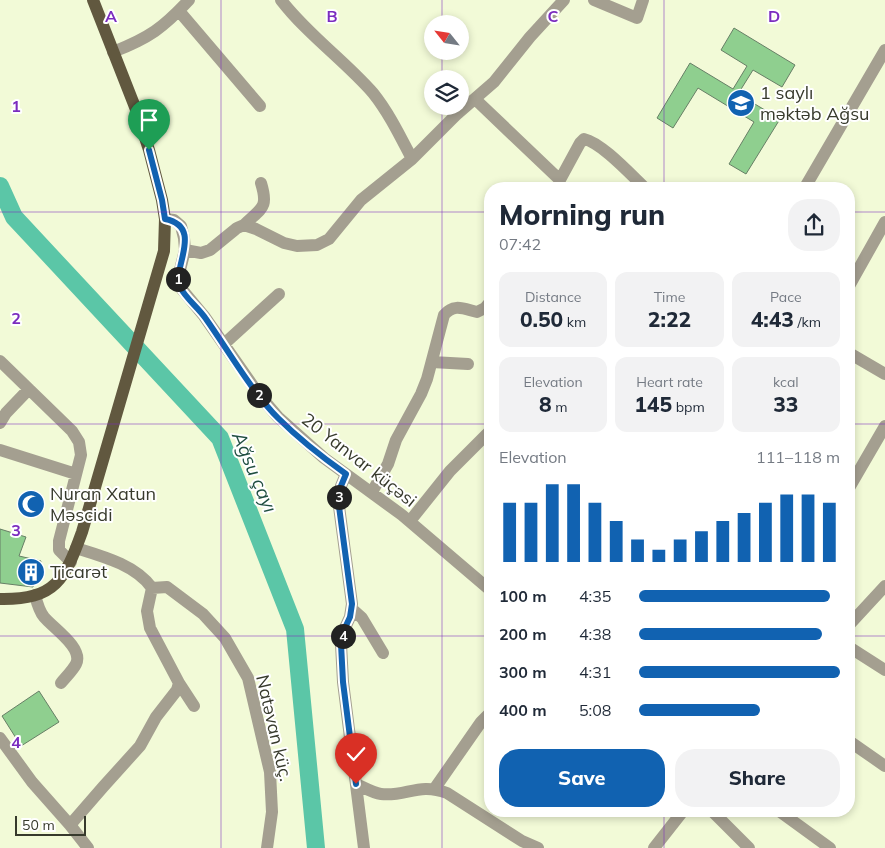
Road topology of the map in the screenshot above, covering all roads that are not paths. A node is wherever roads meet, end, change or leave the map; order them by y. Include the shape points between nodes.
1 (93, 0) edge
2 (189, 0) edge
3 (282, 0) edge
4 (564, 0) edge
5 (594, 0) edge
6 (643, 0) edge
7 (179, 11) junction
8 (885, 50) edge
9 (113, 52) junction
10 (475, 99) junction
11 (260, 106) dead end
12 (412, 159) junction
13 (555, 182) edge
14 (558, 182) edge
15 (639, 182) edge
16 (808, 182) edge
17 (262, 183) dead end
18 (165, 219) junction
19 (885, 222) edge
20 (244, 226) junction
21 (185, 250) junction
22 (855, 275) edge
23 (279, 294) dead end
24 (484, 309) edge
25 (224, 344) junction
26 (855, 356) edge
27 (0, 362) edge
28 (432, 362) junction
29 (468, 364) dead end
30 (885, 374) edge
31 (29, 389) junction
32 (0, 423) edge
33 (885, 426) edge
34 (484, 437) edge
35 (0, 450) edge
36 (76, 474) junction
37 (346, 474) junction
38 (855, 478) edge
39 (372, 492) junction
40 (410, 521) junction
41 (76, 548) junction
42 (71, 562) junction
43 (484, 585) edge
44 (885, 586) edge
45 (152, 588) junction
46 (34, 595) junction
47 (0, 599) edge
48 (352, 609) junction
49 (855, 618) edge
50 (855, 651) edge
51 (383, 653) dead end
52 (885, 670) edge
53 (61, 683) dead end
54 (179, 683) junction
55 (194, 706) dead end
56 (484, 719) edge
57 (0, 738) edge
58 (855, 745) edge
59 (885, 766) edge
60 (356, 784) junction
61 (435, 788) junction
62 (484, 817) edge
63 (484, 817) edge
64 (678, 817) edge
65 (718, 817) edge
66 (787, 817) edge
67 (70, 826) junction
68 (88, 848) edge
69 (267, 848) edge
70 (364, 848) edge
71 (538, 848) edge
72 (654, 848) edge
73 (748, 848) edge
74 (830, 848) edge

1 - 9 main road
2 - 7 street
3 - 12 street via 296,19 377,99
4 - 10 street via 494,82
5 - 6 street via 637,18
7 - 9 street via 156,31
7 - 11 street
8 - 16 street
9 - 18 main road via 149,150
10 - 12 street
10 - 13 street
12 - 20 street via 361,200 329,239 317,245 284,243
14 - 15 street via 584,139 611,156
17 - 20 street via 266,198 264,205
18 - 21 street, 20 Yanvar küçəsi via 174,220 181,226
18 - 41 main road via 164,251
19 - 22 street
20 - 21 street via 210,250 201,253
21 - 25 street, 20 Yanvar küçəsi via 178,278 180,287
23 - 25 street
24 - 28 street via 478,312 449,308 444,315
25 - 37 street, 20 Yanvar küçəsi via 278,418
26 - 30 street
27 - 31 street
28 - 29 street
28 - 39 street via 421,394
31 - 32 street
31 - 36 street via 79,442 81,455
33 - 38 street
34 - 40 street via 450,471
35 - 36 street
36 - 42 street via 59,540 59,550
37 - 39 street, 20 Yanvar küçəsi
37 - 48 street via 338,499
39 - 40 street, 20 Yanvar küçəsi
40 - 43 street, 20 Yanvar küçəsi
41 - 42 main road
41 - 45 street via 122,565 147,580
42 - 46 main road via 50,588
44 - 49 street
45 - 54 street via 147,611 150,628
45 - 69 street, Natəvan küç. via 168,587 203,614 225,638 248,678 270,772 272,812
46 - 47 main road
46 - 53 street via 44,617 73,645 78,655 77,663
48 - 51 street via 362,618
48 - 60 street via 341,644
50 - 52 street
54 - 55 street
54 - 67 street via 140,746
56 - 61 street
57 - 67 street
58 - 59 street
60 - 61 street via 381,794
60 - 70 street
61 - 62 street
63 - 71 street
64 - 72 street
65 - 73 street
66 - 74 street
67 - 68 street

